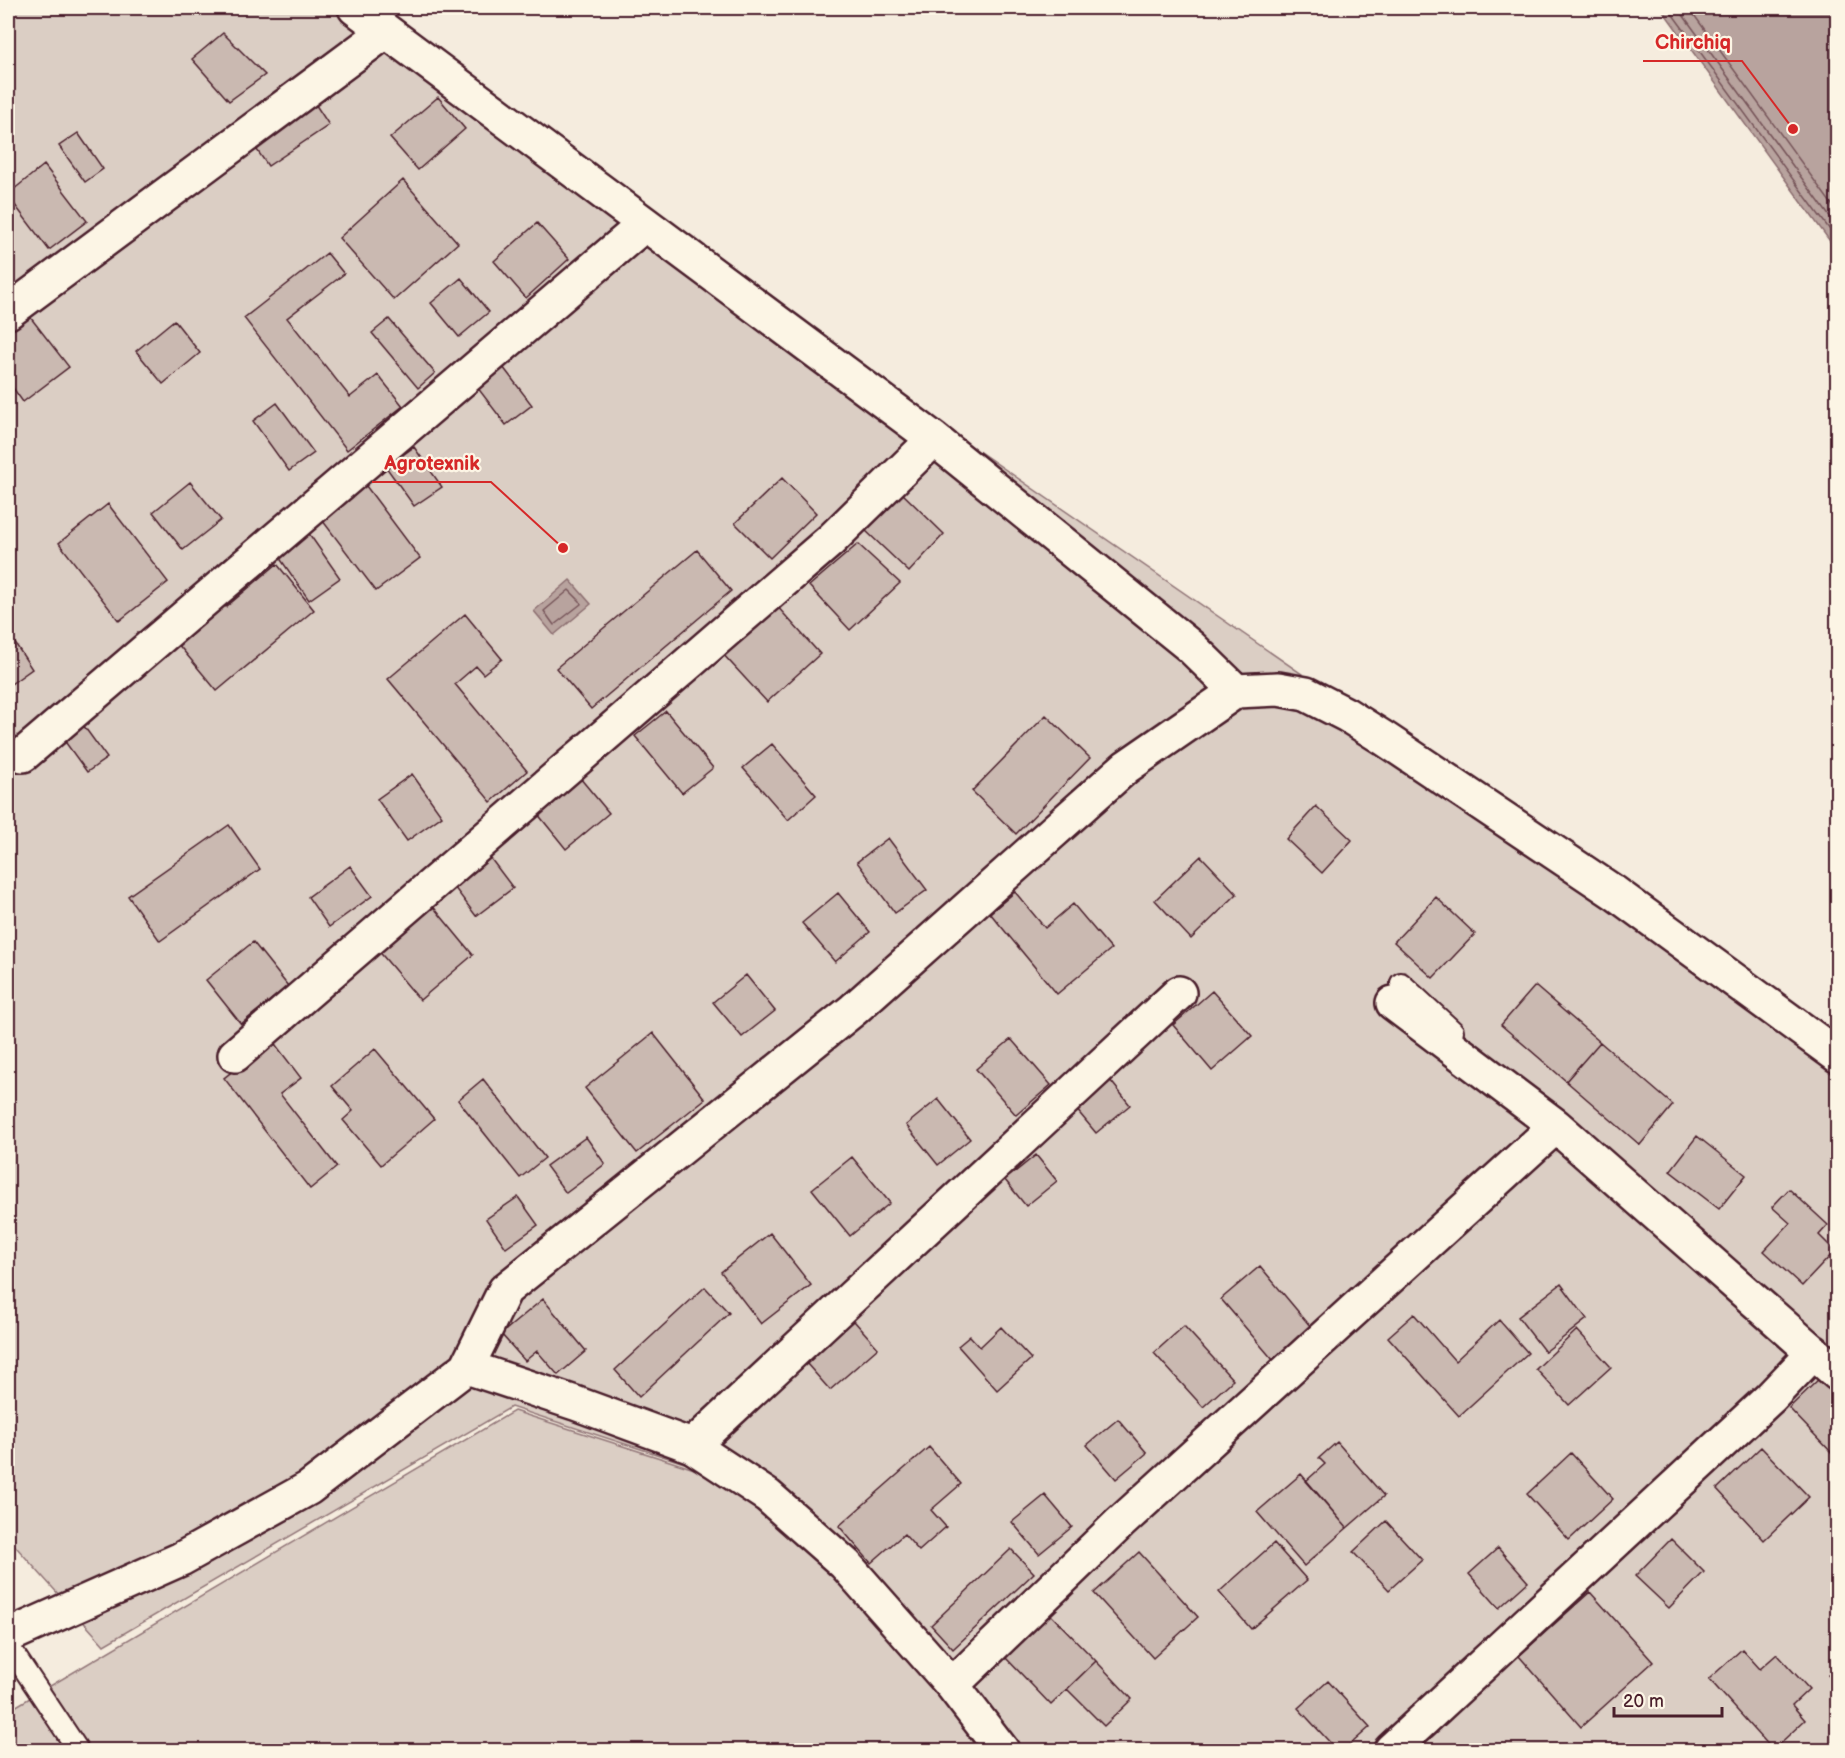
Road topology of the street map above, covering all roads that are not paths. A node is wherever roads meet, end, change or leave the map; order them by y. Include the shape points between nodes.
1 (355, 8) edge
2 (385, 32) junction
3 (645, 224) junction
4 (8, 312) edge
5 (934, 439) junction
6 (1236, 692) junction
7 (23, 755) dead end
8 (1179, 993) dead end
9 (1397, 993) dead end
10 (235, 1055) dead end
11 (1838, 1056) edge
12 (1556, 1126) junction
13 (1826, 1363) edge
14 (467, 1367) junction
15 (692, 1446) junction
16 (8, 1636) edge
17 (8, 1645) edge
18 (952, 1684) junction
19 (78, 1750) edge
20 (1002, 1750) edge
21 (1391, 1750) edge

1 - 2 street
2 - 3 street
2 - 4 street
3 - 5 street
3 - 7 street
5 - 6 street via 1191,647
5 - 10 street via 831,540
6 - 11 street via 1278,689 1306,694 1347,715 1615,893
6 - 14 street via 1126,766 853,1010 505,1290
8 - 15 street
9 - 12 street
12 - 13 street
12 - 18 street via 1120,1523
13 - 21 street via 1770,1398
14 - 15 street
14 - 16 street via 309,1488 181,1559
15 - 18 street via 768,1496 845,1564
17 - 19 lane
18 - 20 street

